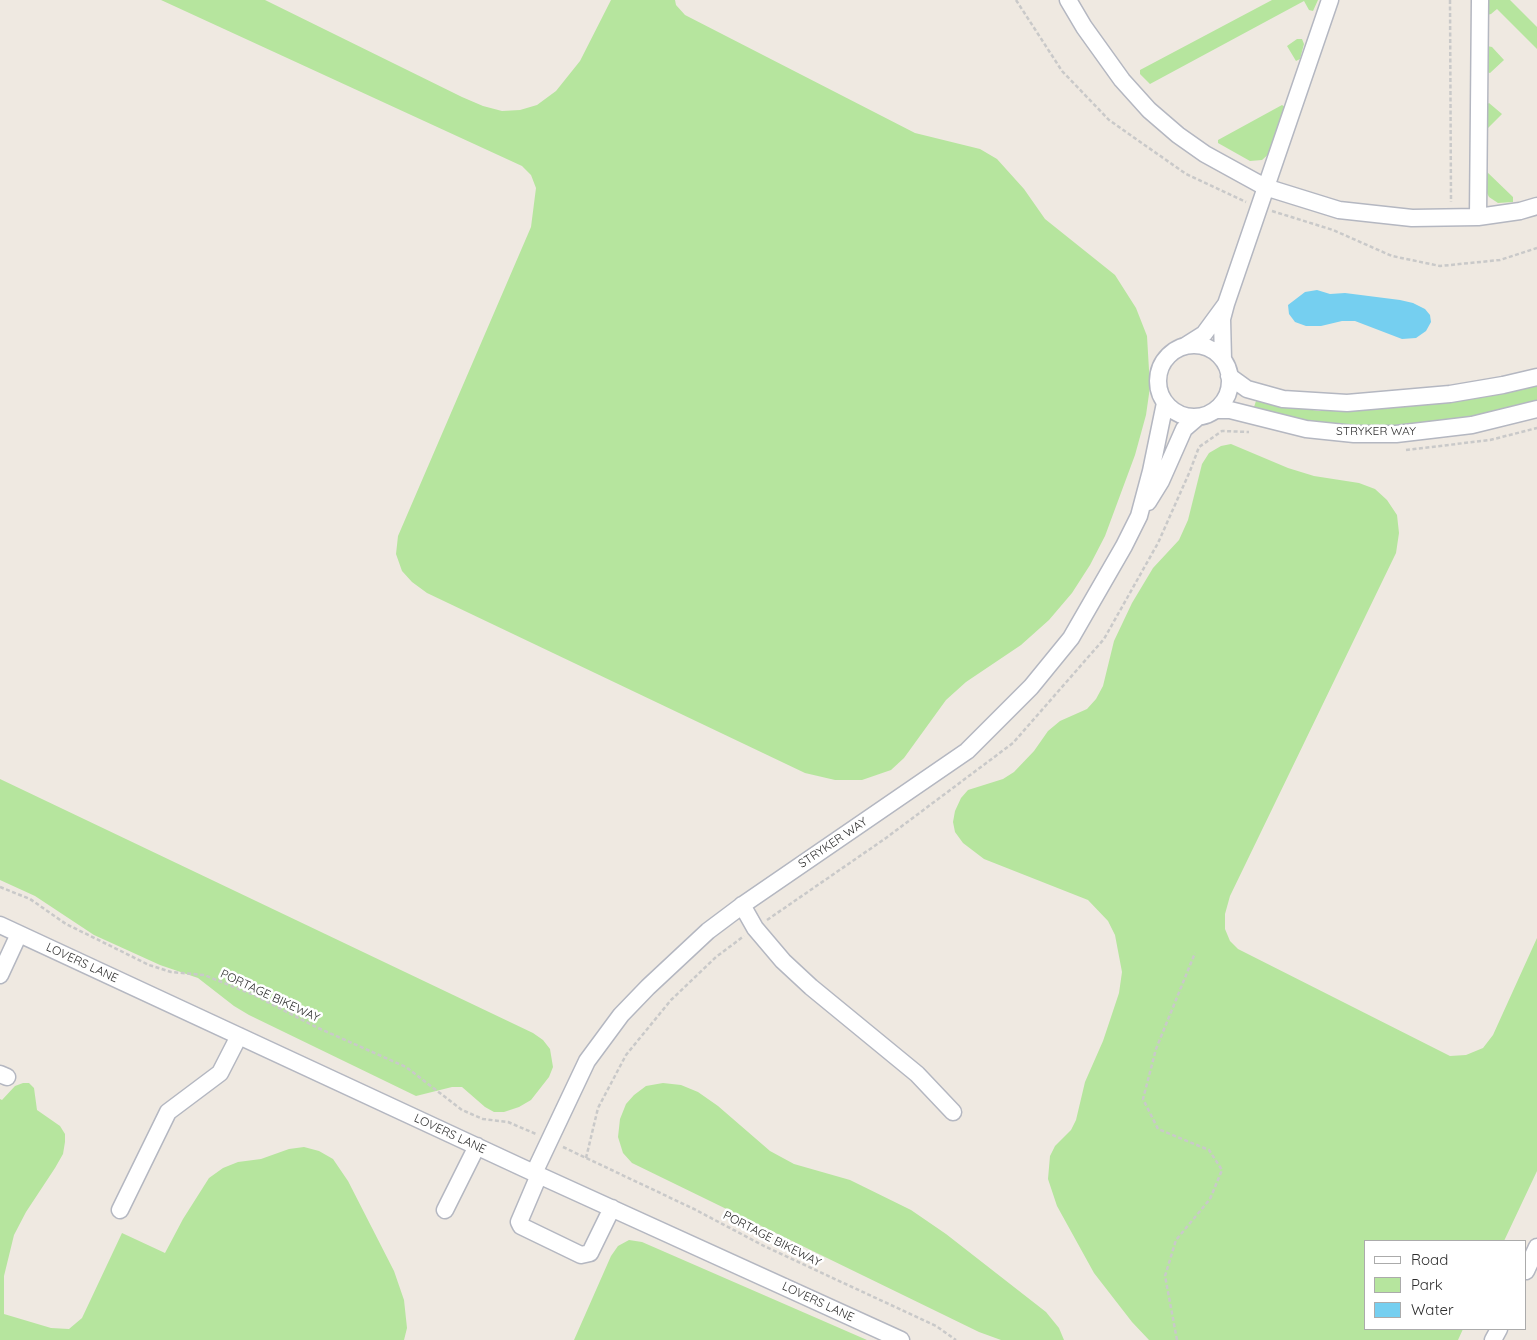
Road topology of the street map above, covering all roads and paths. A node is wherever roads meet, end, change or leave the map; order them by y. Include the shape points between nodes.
1 (1068, 0) edge
2 (1330, 0) edge
3 (1450, 0) edge
4 (1480, 0) edge
5 (1265, 187) junction
6 (1537, 206) edge
7 (1478, 217) junction
8 (1451, 219) junction
9 (1226, 304) junction
10 (1183, 347) junction
11 (1223, 360) junction
12 (1229, 376) junction
13 (1537, 377) edge
14 (1166, 403) junction
15 (1537, 409) edge
16 (1216, 410) junction
17 (1198, 417) junction
18 (1139, 516) junction
19 (0, 887) edge
20 (742, 905) junction
21 (0, 925) edge
22 (19, 934) junction
23 (1195, 953) dead end
24 (0, 975) edge
25 (239, 1036) junction
26 (953, 1112) dead end
27 (528, 1130) dead end
28 (477, 1146) junction
29 (579, 1154) dead end
30 (536, 1174) junction
31 (612, 1208) junction
32 (120, 1210) dead end
33 (445, 1210) dead end
34 (1537, 1247) edge
35 (1527, 1270) edge
36 (901, 1340) edge
37 (956, 1340) edge
38 (1177, 1340) edge

1 - 5 street via 1122,80 1150,110 1205,154
2 - 5 street
3 - 8 path
4 - 7 street
5 - 8 street via 1339,210
5 - 9 street
6 - 7 street
7 - 8 street
9 - 10 street, STRYKER WAY via 1204,334
9 - 11 street via 1222,319
10 - 11 street via 1205,347
10 - 14 street, STRYKER WAY via 1173,352 1160,371 1160,393
11 - 12 street
12 - 13 street via 1247,389 1313,403 1450,394
12 - 16 street via 1228,394
14 - 17 street via 1180,414
14 - 18 street, STRYKER WAY
15 - 16 street, STRYKER WAY via 1472,425 1379,434 1306,430 1230,410
16 - 17 street, STRYKER WAY
17 - 18 street, STRYKER WAY via 1184,429 1158,486
18 - 20 street, STRYKER WAY via 1109,576 1071,638 1031,687 994,725 927,780
19 - 27 path, PORTAGE BIKEWAY via 30,899 66,924 149,965 171,972 204,975 254,995 406,1067 462,1110 483,1119 508,1122
20 - 26 street via 755,928 811,988 917,1074
20 - 30 street, STRYKER WAY via 708,931 621,1014 574,1086
21 - 22 street, LOVERS LANE
22 - 24 street
22 - 25 street, LOVERS LANE
23 - 38 path via 1156,1049 1143,1099 1158,1129 1209,1150 1222,1170 1210,1198 1176,1240 1165,1276
25 - 28 street, LOVERS LANE
25 - 32 street via 220,1073 168,1112
28 - 30 street, LOVERS LANE
28 - 33 street
29 - 37 path, PORTAGE BIKEWAY via 764,1246 936,1326
30 - 31 street, LOVERS LANE
30 - 31 street, STRYKER WAY via 519,1222 521,1226 581,1255 590,1253
31 - 36 street, LOVERS LANE
34 - 35 street

